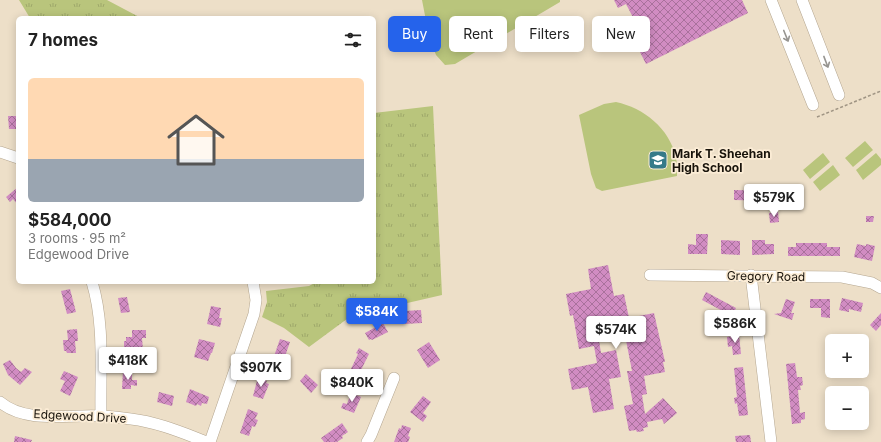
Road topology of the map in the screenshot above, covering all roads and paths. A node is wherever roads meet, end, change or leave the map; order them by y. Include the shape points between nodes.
1 (771, 0) edge
2 (802, 0) edge
3 (881, 91) edge
4 (839, 95) dead end
5 (813, 105) dead end
6 (817, 117) dead end
7 (0, 152) edge
8 (16, 157) edge
9 (650, 275) dead end
10 (751, 275) junction
11 (93, 284) edge
12 (254, 284) edge
13 (881, 288) edge
14 (394, 378) dead end
15 (0, 402) edge
16 (101, 416) junction
17 (208, 442) edge
18 (367, 442) edge
19 (771, 442) edge

1 -> 5 street
2 -> 4 street
3 - 6 path
7 - 8 street
9 - 10 street, Gregory Road
10 - 13 street, Gregory Road via 842,277 872,283
10 - 19 street
11 - 16 street via 100,320
12 - 17 street via 254,314
14 - 18 street
15 - 16 street, Edgewood Drive via 19,412 40,416
16 - 17 street, Edgewood Drive via 133,419

